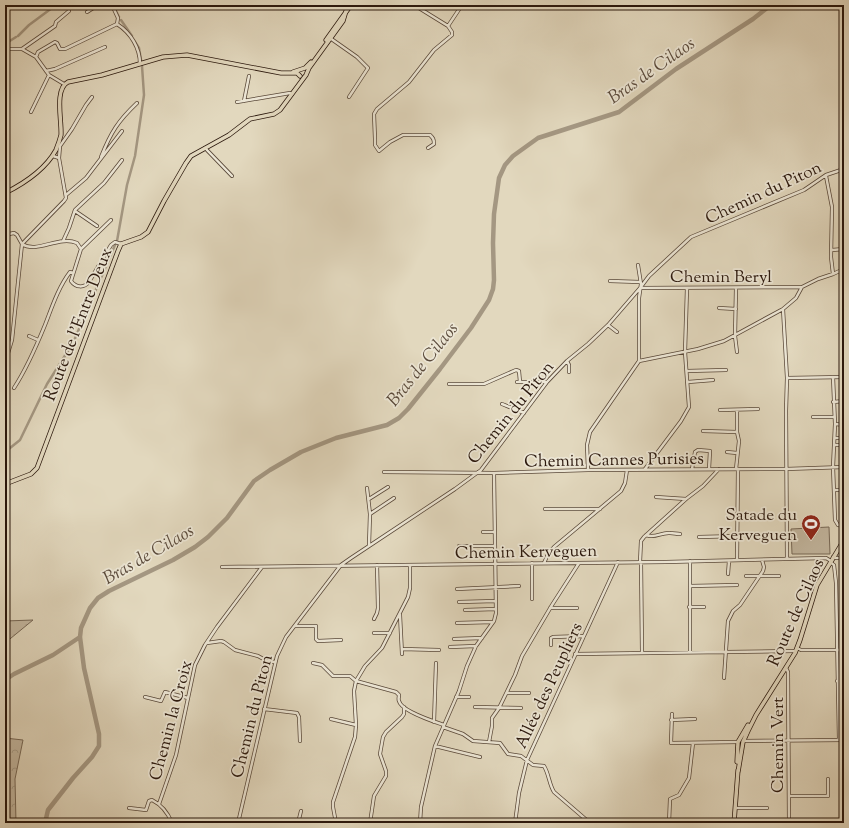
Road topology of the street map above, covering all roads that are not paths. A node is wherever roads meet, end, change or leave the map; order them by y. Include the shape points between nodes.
1 (98, 5) edge
2 (112, 5) edge
3 (350, 5) edge
4 (414, 5) edge
5 (462, 5) edge
6 (69, 11) dead end
7 (346, 11) junction
8 (87, 12) dead end
9 (117, 24) junction
10 (448, 26) junction
11 (330, 38) junction
12 (105, 47) dead end
13 (5, 49) edge
14 (22, 49) junction
15 (36, 57) junction
16 (140, 64) junction
17 (305, 70) junction
18 (46, 71) junction
19 (300, 74) junction
20 (49, 75) junction
21 (249, 76) dead end
22 (64, 84) junction
23 (292, 94) junction
24 (92, 97) dead end
25 (349, 97) dead end
26 (244, 101) junction
27 (238, 102) dead end
28 (137, 103) dead end
29 (31, 112) dead end
30 (122, 131) dead end
31 (205, 148) junction
32 (428, 148) dead end
33 (52, 155) junction
34 (59, 158) junction
35 (100, 160) junction
36 (122, 160) dead end
37 (844, 169) edge
38 (826, 175) junction
39 (232, 176) dead end
40 (5, 193) edge
41 (66, 195) junction
42 (75, 211) junction
43 (111, 220) dead end
44 (97, 226) dead end
45 (5, 238) edge
46 (63, 241) junction
47 (22, 244) junction
48 (121, 244) junction
49 (81, 248) junction
50 (844, 249) edge
51 (832, 250) junction
52 (638, 265) dead end
53 (844, 269) edge
54 (73, 273) junction
55 (833, 274) junction
56 (610, 281) dead end
57 (640, 282) junction
58 (802, 287) junction
59 (640, 288) junction
60 (687, 288) junction
61 (736, 288) junction
62 (719, 308) dead end
63 (736, 309) junction
64 (783, 310) junction
65 (608, 325) junction
66 (617, 332) dead end
67 (29, 336) dead end
68 (735, 336) junction
69 (38, 340) junction
70 (686, 352) junction
71 (736, 352) dead end
72 (567, 361) junction
73 (639, 361) junction
74 (5, 363) edge
75 (687, 370) junction
76 (726, 370) dead end
77 (568, 372) dead end
78 (833, 377) junction
79 (844, 377) edge
80 (787, 378) junction
81 (713, 380) dead end
82 (547, 382) junction
83 (688, 382) junction
84 (449, 384) dead end
85 (14, 388) dead end
86 (844, 401) edge
87 (834, 402) junction
88 (502, 404) dead end
89 (758, 409) dead end
90 (720, 410) dead end
91 (737, 410) junction
92 (524, 413) junction
93 (813, 417) dead end
94 (834, 417) junction
95 (835, 424) junction
96 (844, 425) edge
97 (703, 431) dead end
98 (737, 432) junction
99 (835, 438) junction
100 (844, 438) edge
101 (834, 445) junction
102 (844, 445) edge
103 (727, 452) dead end
104 (737, 453) junction
105 (833, 467) junction
106 (844, 467) edge
107 (692, 469) junction
108 (709, 469) junction
109 (719, 469) junction
110 (737, 469) junction
111 (786, 469) junction
112 (588, 470) junction
113 (626, 470) junction
114 (645, 470) junction
115 (384, 472) dead end
116 (477, 473) junction
117 (494, 473) junction
118 (5, 484) edge
119 (388, 487) dead end
120 (367, 488) dead end
121 (834, 490) junction
122 (844, 490) edge
123 (656, 497) dead end
124 (394, 498) dead end
125 (369, 499) junction
126 (686, 499) junction
127 (545, 509) dead end
128 (600, 509) junction
129 (370, 514) junction
130 (844, 526) edge
131 (483, 532) dead end
132 (495, 532) junction
133 (680, 534) dead end
134 (646, 535) junction
135 (738, 536) junction
136 (699, 537) dead end
137 (844, 540) edge
138 (369, 546) junction
139 (459, 546) dead end
140 (495, 546) junction
141 (833, 556) junction
142 (844, 558) edge
143 (787, 559) junction
144 (737, 560) junction
145 (762, 560) junction
146 (690, 561) junction
147 (729, 561) junction
148 (830, 561) junction
149 (579, 562) junction
150 (618, 562) junction
151 (640, 562) junction
152 (495, 563) junction
153 (532, 563) junction
154 (544, 563) junction
155 (341, 565) junction
156 (377, 565) junction
157 (410, 565) junction
158 (262, 566) junction
159 (222, 567) dead end
160 (728, 574) dead end
161 (746, 576) dead end
162 (759, 576) junction
163 (779, 576) dead end
164 (737, 585) dead end
165 (519, 586) dead end
166 (690, 586) junction
167 (496, 587) junction
168 (457, 589) dead end
169 (532, 599) dead end
170 (496, 601) junction
171 (459, 602) dead end
172 (689, 607) junction
173 (704, 607) dead end
174 (550, 608) junction
175 (577, 608) dead end
176 (496, 609) junction
177 (465, 610) dead end
178 (400, 614) junction
179 (374, 619) dead end
180 (492, 622) junction
181 (457, 624) dead end
182 (295, 626) junction
183 (374, 633) dead end
184 (390, 633) junction
185 (584, 636) junction
186 (482, 638) junction
187 (454, 639) dead end
188 (341, 640) dead end
189 (206, 643) junction
190 (551, 645) dead end
191 (476, 646) junction
192 (450, 647) dead end
193 (402, 649) junction
194 (439, 650) dead end
195 (796, 650) junction
196 (836, 650) junction
197 (844, 650) edge
198 (642, 652) junction
199 (690, 652) junction
200 (726, 652) junction
201 (402, 654) dead end
202 (575, 654) junction
203 (275, 662) junction
204 (312, 663) dead end
205 (436, 663) dead end
206 (786, 668) junction
207 (724, 678) dead end
208 (356, 681) junction
209 (837, 681) junction
210 (844, 681) edge
211 (507, 693) junction
212 (529, 693) dead end
213 (145, 697) dead end
214 (456, 697) junction
215 (469, 697) dead end
216 (188, 698) junction
217 (404, 707) junction
218 (475, 707) dead end
219 (499, 708) junction
220 (521, 708) dead end
221 (264, 709) junction
222 (672, 714) dead end
223 (331, 719) dead end
224 (695, 719) dead end
225 (671, 720) junction
226 (434, 722) junction
227 (356, 725) junction
228 (443, 726) junction
229 (789, 740) junction
230 (839, 740) junction
231 (844, 740) edge
232 (300, 741) dead end
233 (740, 741) junction
234 (489, 742) junction
235 (693, 743) junction
236 (435, 746) junction
237 (480, 757) dead end
238 (527, 760) junction
239 (828, 779) dead end
240 (789, 796) junction
241 (159, 804) junction
242 (129, 808) dead end
243 (736, 808) junction
244 (767, 808) dead end
245 (301, 811) dead end
246 (172, 823) edge
247 (238, 823) edge
248 (298, 823) edge
249 (336, 823) edge
250 (370, 823) edge
251 (420, 823) edge
252 (515, 823) edge
253 (590, 823) edge
254 (669, 823) edge
255 (734, 823) edge
256 (789, 823) edge

1 - 8 street
2 - 9 street via 118,18
3 - 7 main road
4 - 10 street
5 - 10 street
6 - 14 street via 55,26
7 - 11 main road via 343,21
7 - 17 main road
9 - 15 street via 65,49 60,49 54,42 38,52
9 - 16 street via 134,41
10 - 32 street via 452,35 434,50 409,82 374,114 375,145 379,151 394,139 412,134 430,135 434,144
11 - 17 main road
11 - 25 street via 368,68
12 - 18 street
13 - 14 street
14 - 15 street
15 - 18 street
16 - 19 main road via 163,57 187,55 281,73
16 - 22 main road
17 - 19 main road, Route de l'Entre Deux
17 - 19 main road
18 - 20 street
19 - 23 main road, Route de l'Entre Deux via 300,82
20 - 22 street
20 - 29 street
21 - 26 street
22 - 33 main road via 60,91 61,136
23 - 26 street
23 - 31 main road, Route de l'Entre Deux via 277,112 250,119 229,135
24 - 34 street via 60,146
26 - 27 street
28 - 35 street via 113,130
30 - 35 street
31 - 39 street
31 - 48 main road, Route de l'Entre Deux via 186,163 148,232
33 - 34 street
33 - 40 main road via 32,177
34 - 41 street
35 - 41 street via 86,178
36 - 42 street via 104,183
37 - 38 street, Chemin du Piton
38 - 51 street via 832,208
38 - 59 street, Chemin du Piton via 804,190 691,237 649,276
41 - 47 street via 64,201
42 - 44 street
42 - 46 street
43 - 49 street
45 - 47 street via 9,234 17,234
46 - 47 street via 32,248
46 - 49 street via 75,241
47 - 74 street via 12,340
48 - 54 street via 115,242 111,245 85,285 73,283
48 - 118 main road, Route de l'Entre Deux via 37,468 31,474
49 - 54 street
50 - 51 street
51 - 55 street
52 - 57 street
53 - 55 street
54 - 69 street via 70,272 60,286
55 - 58 street
56 - 57 street
57 - 59 street
58 - 61 street, Chemin Beryl
58 - 64 street via 796,298
59 - 60 street, Chemin Beryl
59 - 65 street, Chemin du Piton
59 - 73 street
60 - 61 street, Chemin Beryl
60 - 70 street
61 - 63 street
62 - 63 street
63 - 68 street
64 - 68 street
64 - 80 street
65 - 66 street
65 - 72 street, Chemin du Piton
67 - 69 street
68 - 70 street via 711,346
68 - 71 street
69 - 85 street via 24,373
70 - 73 street
70 - 75 street
72 - 77 street
72 - 82 street, Chemin du Piton
73 - 112 street via 590,432 587,445
75 - 76 street
75 - 83 street
78 - 79 street
78 - 80 street
78 - 87 street
80 - 111 street
81 - 83 street
82 - 84 street via 518,382 519,371 516,370 484,384
82 - 92 street, Chemin du Piton
83 - 114 street via 687,411
86 - 87 street
87 - 94 street
88 - 92 street
89 - 91 street
90 - 91 street
91 - 98 street
92 - 116 street, Chemin du Piton
93 - 94 street
94 - 95 street
95 - 96 street
95 - 99 street
97 - 98 street
98 - 104 street
99 - 100 street
99 - 101 street
101 - 102 street
101 - 105 street
103 - 104 street
104 - 110 street
105 - 106 street, Chemin Cannes Purisies
105 - 111 street, Chemin Cannes Purisies
105 - 121 street
107 - 108 street, Chemin Cannes Purisies
107 - 108 street via 695,452 708,450
107 - 114 street, Chemin Cannes Purisies
108 - 109 street, Chemin Cannes Purisies
109 - 110 street, Chemin Cannes Purisies
109 - 126 street
110 - 111 street, Chemin Cannes Purisies
110 - 135 street
111 - 143 street
112 - 113 street, Chemin Cannes Purisies
112 - 117 street, Chemin Cannes Purisies
113 - 114 street, Chemin Cannes Purisies
113 - 128 street via 624,487
115 - 116 street, Chemin Cannes Purisies
116 - 117 street, Chemin Cannes Purisies
116 - 138 street, Chemin du Piton
117 - 132 street
119 - 125 street
120 - 125 street
121 - 122 street
121 - 130 street via 835,521 838,525
123 - 126 street
124 - 129 street
125 - 129 street
126 - 134 street
127 - 128 street
128 - 154 street via 554,547
129 - 138 street
131 - 132 street
132 - 140 street
133 - 134 street via 670,532 659,536
134 - 151 street via 642,541
135 - 136 street
135 - 144 street
137 - 141 main road, Route de Cilaos
138 - 155 street, Chemin du Piton
139 - 140 street
140 - 152 street
141 - 142 street
141 - 148 main road, Route de Cilaos
143 - 145 street, Chemin Kerveguen
143 - 148 street, Chemin Kerveguen via 826,558
144 - 145 street, Chemin Kerveguen
144 - 147 street, Chemin Kerveguen
145 - 162 street via 764,568
146 - 147 street, Chemin Kerveguen
146 - 151 street, Chemin Kerveguen
146 - 166 street
147 - 160 street
148 - 195 main road, Route de Cilaos via 817,585
148 - 196 street via 834,565 836,583
149 - 150 street, Chemin Kerveguen
149 - 154 street, Chemin Kerveguen
149 - 174 street
150 - 151 street, Chemin Kerveguen
150 - 185 street, Allée des Peupliers
151 - 198 street
152 - 153 street, Chemin Kerveguen
152 - 157 street, Chemin Kerveguen
152 - 167 street
153 - 154 street, Chemin Kerveguen
153 - 169 street
155 - 156 street, Chemin Kerveguen
155 - 158 street, Chemin Kerveguen
155 - 182 street, Chemin du Piton
156 - 157 street, Chemin Kerveguen
156 - 179 street via 378,608
157 - 178 street via 410,588
158 - 159 street, Chemin Kerveguen
158 - 189 street, Chemin la Croix
161 - 162 street
162 - 163 street
162 - 200 street via 730,616
164 - 166 street
165 - 167 street
166 - 172 street
167 - 168 street
167 - 170 street
170 - 171 street
170 - 176 street
172 - 173 street
172 - 199 street
174 - 175 street
174 - 211 street via 522,656
176 - 177 street
176 - 180 street
178 - 184 street
178 - 193 street
180 - 181 street
180 - 186 street
182 - 188 street via 316,626 318,641
182 - 203 street, Chemin du Piton via 283,642
183 - 184 street
184 - 208 street via 382,648 365,666
185 - 190 street via 553,637
185 - 202 street, Allée des Peupliers
186 - 187 street
186 - 191 street
189 - 203 street via 221,641 235,650 258,656 267,662
189 - 216 street, Chemin la Croix via 195,665
191 - 192 street
191 - 214 street
193 - 194 street
193 - 201 street
195 - 196 street
195 - 200 street
195 - 206 main road, Route de Cilaos
196 - 197 street
196 - 209 street
198 - 199 street
198 - 202 street
199 - 200 street
200 - 207 street
202 - 238 street, Allée des Peupliers
203 - 221 street, Chemin du Piton
204 - 208 street via 322,665 333,676 350,676
205 - 226 street
206 - 229 street, Chemin Vert
206 - 233 main road, Route de Cilaos
208 - 217 street via 398,692 399,701
208 - 227 street
209 - 210 street
209 - 230 street
211 - 212 street
211 - 219 street
213 - 216 street via 161,701 165,692
214 - 215 street
214 - 228 street
216 - 241 street, Chemin la Croix via 176,755
217 - 226 street
217 - 250 street via 402,717 383,737 380,754 386,776 374,796
218 - 219 street
219 - 220 street
219 - 234 street via 492,718
221 - 232 street via 297,713
221 - 247 street, Chemin du Piton
222 - 225 street
223 - 227 street
224 - 225 street
225 - 235 street via 671,743
226 - 228 street
227 - 249 street via 353,743 333,802
228 - 234 street via 473,741
228 - 236 street
229 - 230 street
229 - 233 street
229 - 240 street, Chemin Vert
230 - 231 street
233 - 235 street
233 - 243 main road, Route de Cilaos
234 - 238 street via 500,743 508,754 521,756
235 - 254 street via 689,778 679,795 670,799
236 - 237 street
236 - 251 street via 421,807
238 - 252 street, Allée des Peupliers
238 - 253 street via 534,765 544,766 554,792
239 - 240 street via 828,796
240 - 256 street, Chemin Vert
241 - 242 street via 151,800 146,810
241 - 246 street, Chemin la Croix
243 - 244 street
243 - 255 main road, Route de Cilaos
245 - 248 street

